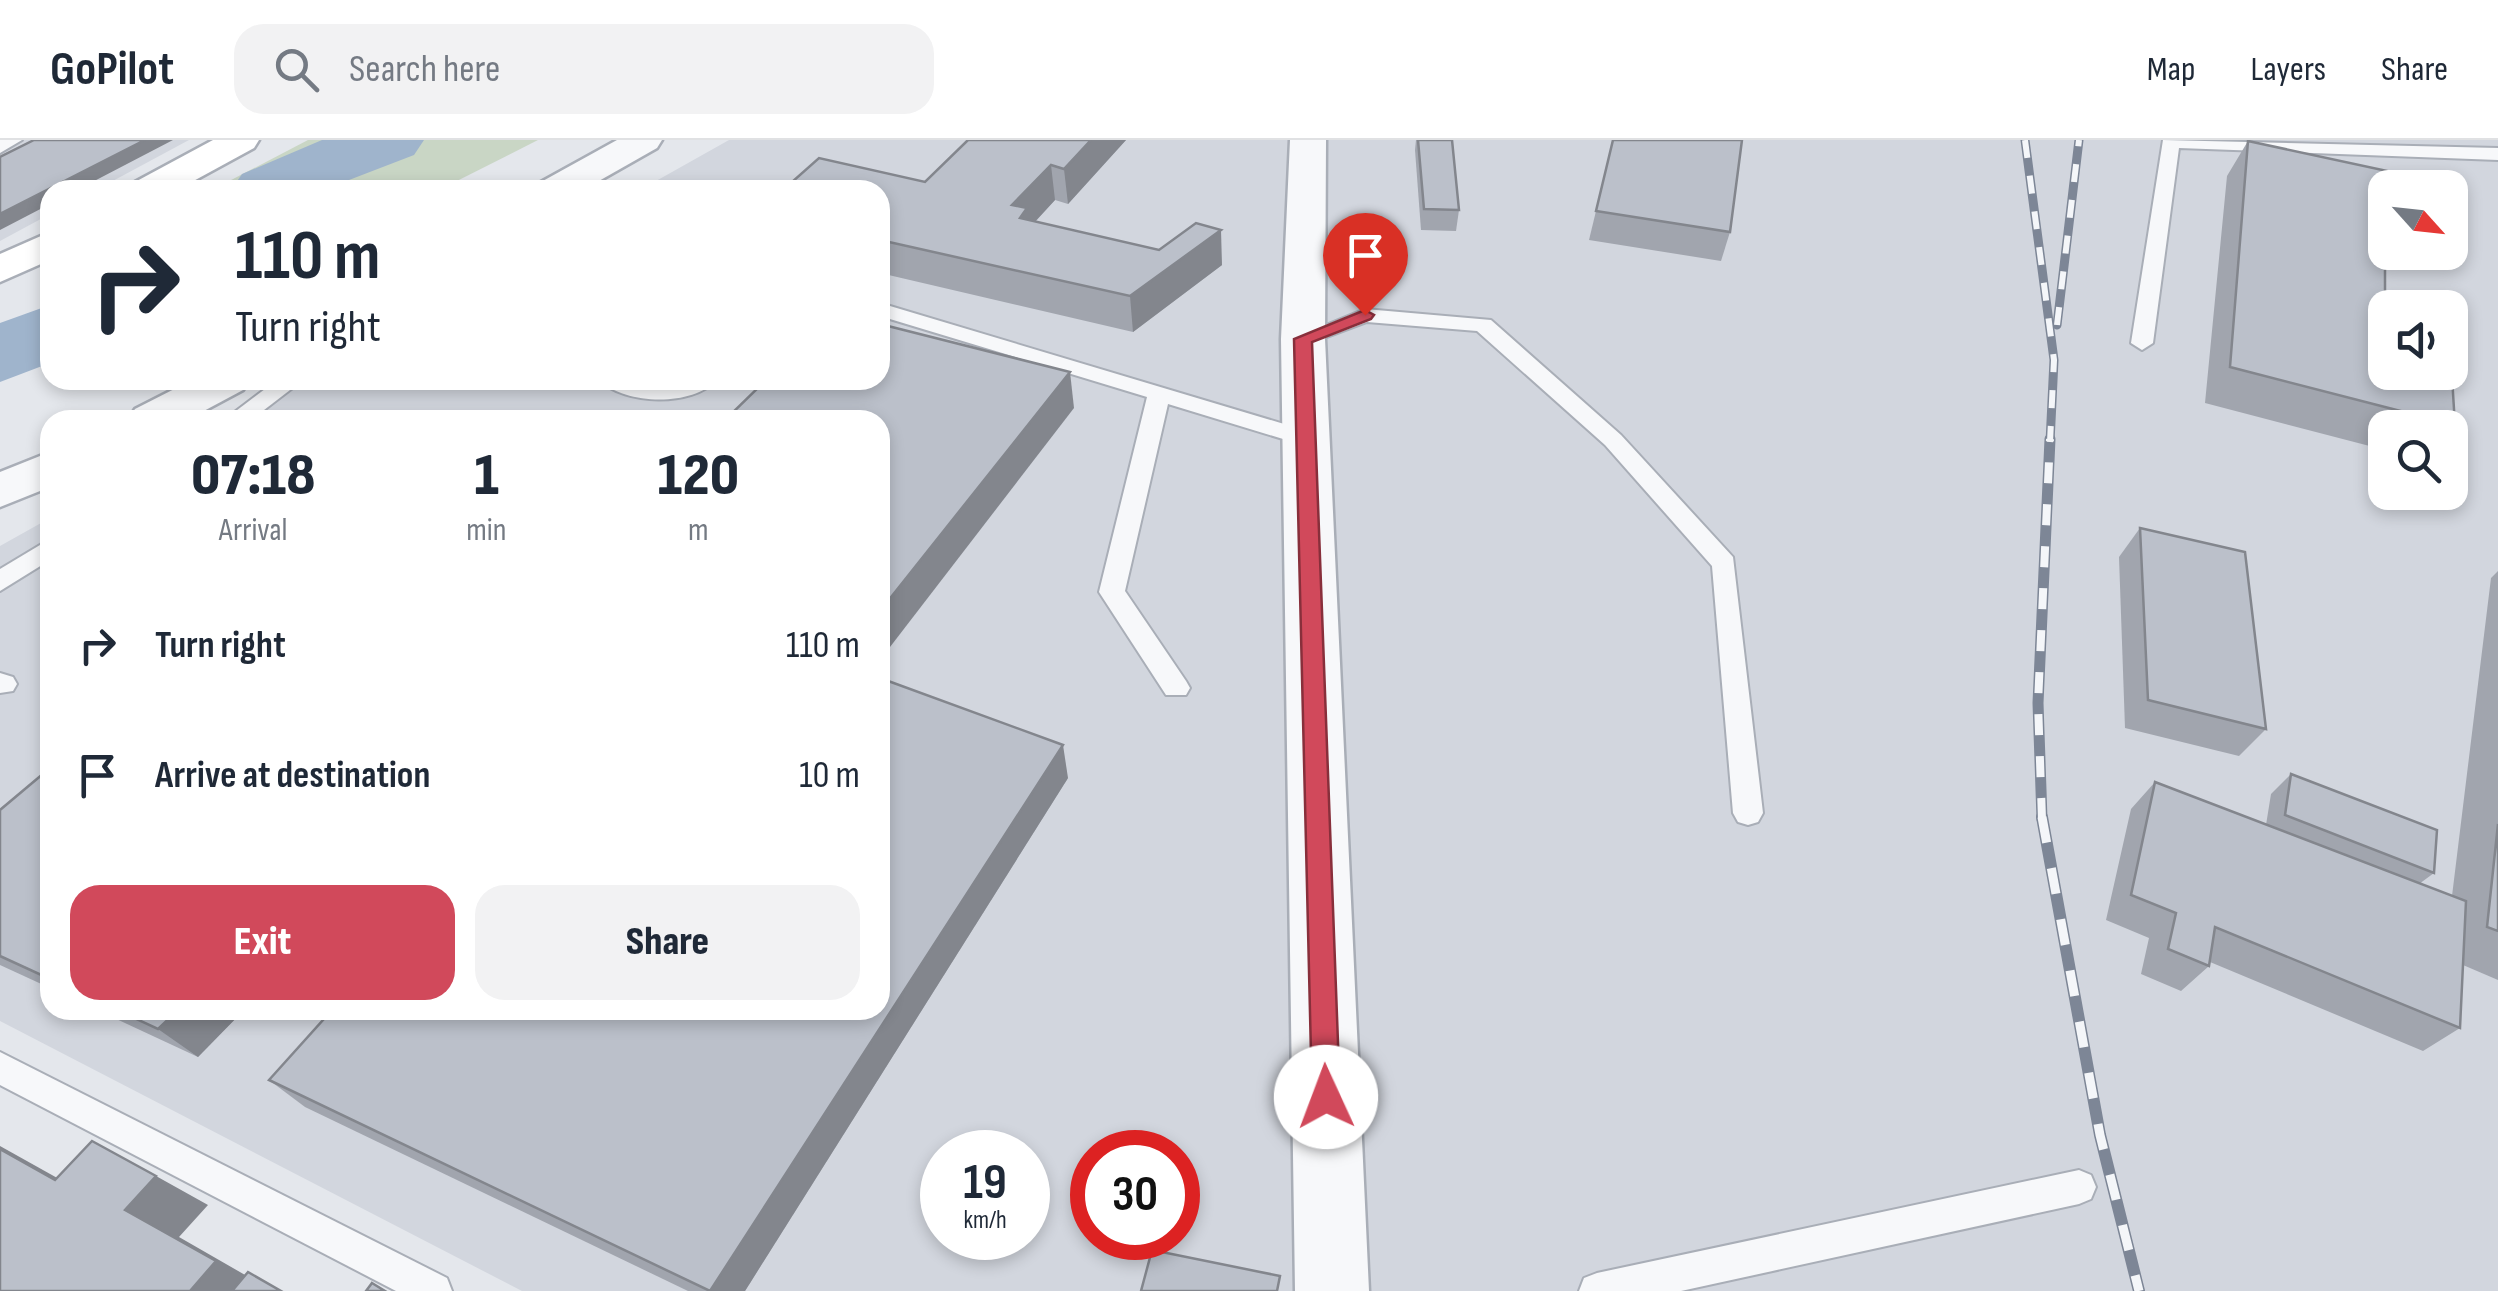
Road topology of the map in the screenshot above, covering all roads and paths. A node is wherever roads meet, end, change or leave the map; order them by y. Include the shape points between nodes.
1 (12, 140) edge
2 (241, 140) edge
3 (644, 140) edge
4 (1308, 140) edge
5 (0, 146) edge
6 (2461, 146) edge
7 (2498, 154) edge
8 (167, 180) edge
9 (573, 180) edge
10 (40, 249) edge
11 (0, 270) edge
12 (890, 312) edge
13 (1303, 339) junction
14 (2142, 342) dead end
15 (208, 390) edge
16 (278, 390) edge
17 (645, 390) edge
18 (690, 390) edge
19 (1159, 392) junction
20 (170, 410) edge
21 (250, 410) edge
22 (1306, 438) junction
23 (40, 473) edge
24 (0, 491) edge
25 (40, 555) edge
26 (0, 582) edge
27 (1176, 688) dead end
28 (1748, 814) dead end
29 (0, 1068) edge
30 (2079, 1187) dead end
31 (434, 1291) edge
32 (1332, 1291) edge
33 (1597, 1291) edge

1 - 5 lane
2 - 8 main road
3 - 9 street
4 - 13 street
6 - 7 lane
6 - 14 lane via 2171,142
10 - 11 main road
12 - 19 lane
13 - 22 street
13 - 28 lane via 1365,315 1483,325 1612,440 1724,562
15 - 20 street
16 - 21 lane
17 - 18 lane
19 - 22 lane
19 - 27 lane via 1112,592
22 - 32 street
23 - 24 street
25 - 26 lane
29 - 31 lane
30 - 33 lane

